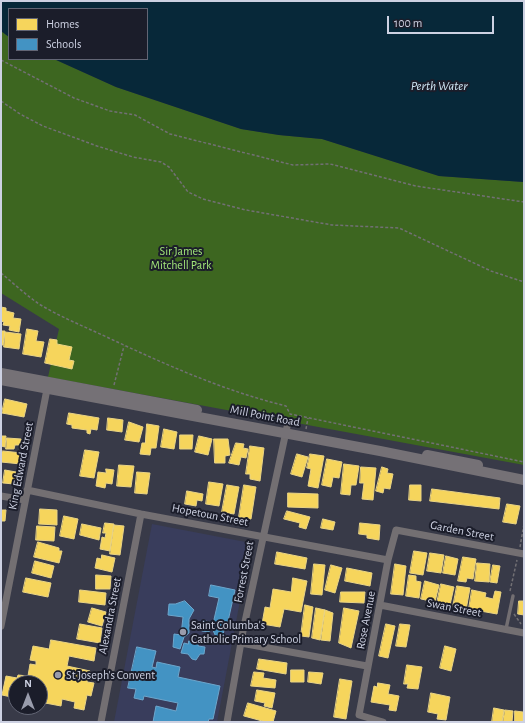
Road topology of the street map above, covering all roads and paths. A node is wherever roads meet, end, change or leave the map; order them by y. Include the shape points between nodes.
1 (1, 60) edge
2 (1, 101) edge
3 (524, 202) edge
4 (1, 273) edge
5 (524, 282) edge
6 (125, 346) junction
7 (1, 373) edge
8 (1, 380) edge
9 (48, 385) junction
10 (114, 387) dead end
11 (286, 430) junction
12 (524, 462) edge
13 (524, 473) edge
14 (524, 480) edge
15 (27, 490) junction
16 (1, 496) edge
17 (25, 500) junction
18 (141, 514) junction
19 (396, 530) joint
20 (262, 536) junction
21 (524, 554) edge
22 (388, 560) junction
23 (513, 596) dead end
24 (380, 605) junction
25 (511, 608) junction
26 (2, 617) edge
27 (521, 624) dead end
28 (1, 626) edge
29 (506, 629) junction
30 (524, 633) edge
31 (241, 643) junction
32 (368, 666) junction
33 (101, 722) edge
34 (227, 722) edge
35 (380, 722) edge

1 - 3 path via 74,98 110,111 135,115 170,134 293,165 330,164 416,186
2 - 5 path via 43,126 104,148 161,162 169,166 188,192 203,199 246,210 332,224 399,228 491,271
4 - 6 path via 39,303
6 - 10 path
6 - 12 path via 221,387 286,406 290,414
7 - 9 main road, Mill Point Road
8 - 9 main road, Mill Point Road
9 - 11 main road, Mill Point Road
9 - 15 street, King Edward Street
11 - 13 main road, Mill Point Road
11 - 14 main road, Mill Point Road
11 - 20 street, Forrest Street
15 - 17 street, King Edward Street
15 - 18 street, Hopetoun Street
16 - 17 street
17 - 26 street, King Edward Street
18 - 20 street, Hopetoun Street
18 - 33 street, Alexandra Street
19 - 21 street, Garden Street
19 - 22 street, Rose Avenue
20 - 22 street, Hopetoun Street
20 - 31 street, Forrest Street
22 - 24 street, Rose Avenue
23 - 25 lane
24 - 29 street, Swan Street
24 - 32 street, Rose Avenue
25 - 27 path
25 - 29 lane
26 - 28 street, King Edward Street
29 - 30 street, Swan Street
31 - 32 street
31 - 34 street, Forrest Street
32 - 35 street, Rose Avenue via 359,715

